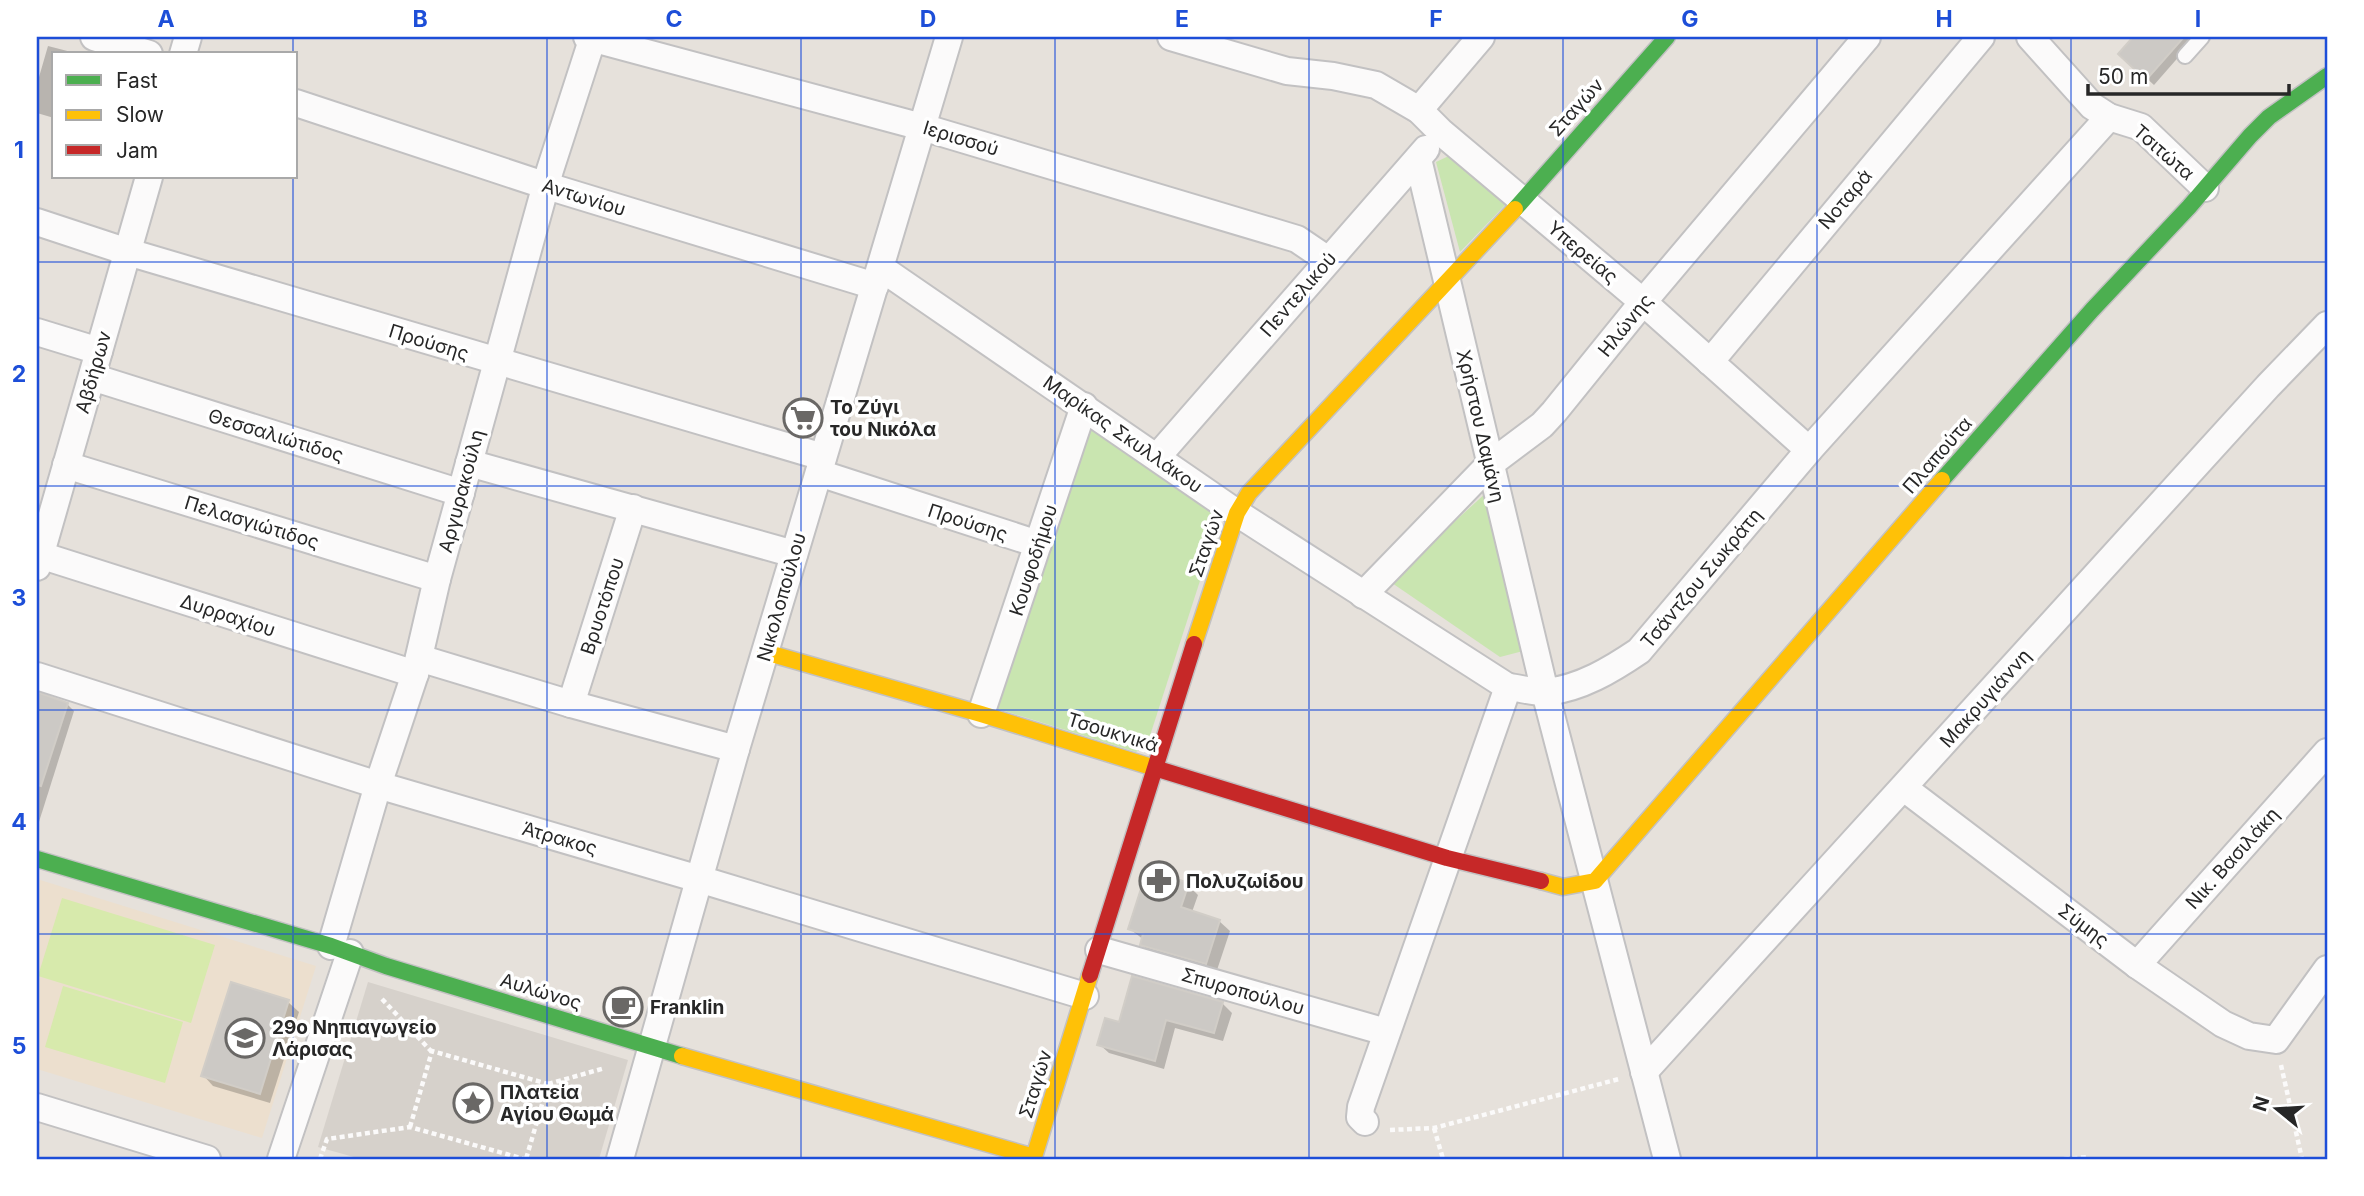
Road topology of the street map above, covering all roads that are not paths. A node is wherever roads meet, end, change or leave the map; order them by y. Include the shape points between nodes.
1 (94, 37) edge
2 (590, 37) edge
3 (949, 37) edge
4 (1171, 37) edge
5 (1481, 37) edge
6 (1667, 37) edge
7 (1867, 37) edge
8 (1981, 37) edge
9 (2030, 37) edge
10 (2202, 37) edge
11 (143, 52) edge
12 (2185, 56) dead end
13 (2327, 76) edge
14 (298, 104) edge
15 (1419, 110) junction
16 (2109, 117) junction
17 (922, 127) junction
18 (1441, 132) junction
19 (1418, 159) junction
20 (149, 178) edge
21 (547, 186) junction
22 (2205, 188) junction
23 (1522, 201) junction
24 (37, 222) edge
25 (128, 252) junction
26 (1328, 260) junction
27 (878, 277) junction
28 (1446, 278) junction
29 (1643, 302) junction
30 (2327, 325) edge
31 (37, 332) edge
32 (99, 351) junction
33 (497, 362) junction
34 (1710, 362) junction
35 (92, 377) junction
36 (1084, 406) junction
37 (1809, 450) junction
38 (1157, 457) junction
39 (469, 463) junction
40 (1490, 464) junction
41 (66, 465) junction
42 (821, 465) junction
43 (461, 493) junction
44 (47, 495) edge
45 (633, 508) junction
46 (1237, 513) junction
47 (1038, 544) junction
48 (794, 554) junction
49 (38, 561) edge
50 (437, 579) junction
51 (1363, 595) junction
52 (765, 652) junction
53 (417, 666) junction
54 (37, 676) edge
55 (1508, 687) junction
56 (1545, 692) junction
57 (571, 704) junction
58 (981, 714) junction
59 (736, 749) junction
60 (2327, 752) edge
61 (1154, 767) junction
62 (379, 785) junction
63 (1904, 788) junction
64 (1447, 858) junction
65 (37, 859) edge
66 (699, 878) junction
67 (1595, 881) junction
68 (341, 950) junction
69 (1099, 950) junction
70 (2137, 965) junction
71 (2327, 969) edge
72 (1085, 996) junction
73 (1386, 1031) junction
74 (638, 1043) junction
75 (1644, 1072) junction
76 (37, 1107) edge
77 (1365, 1122) road end
78 (1034, 1157) joint
79 (207, 1159) edge
80 (281, 1159) edge
81 (620, 1159) edge
82 (1667, 1159) edge

1 - 11 street
2 - 17 street, Ιερισσού
2 - 21 street, Αργυρακούλη
3 - 17 street, Νικολοπούλου
4 - 15 street, Υπερείας via 1287,71 1376,85
5 - 15 street
6 - 23 street, Σταγών
7 - 29 street, Ηλώνης
8 - 34 street, Νοταρά
9 - 16 street, Τσιτώτα via 2083,97
10 - 12 lane
13 - 22 street, Πλαπούτα via 2260,124
14 - 21 street, Αντωνίου
15 - 18 street, Υπερείας
16 - 22 street, Τσιτώτα via 2141,127
16 - 37 street, Τσάντζου Σωκράτη
17 - 26 street, Ιερισσού via 1297,239
17 - 27 street, Νικολοπούλου
18 - 19 street, Πεντελικού
18 - 23 street, Υπερείας
19 - 26 street, Πεντελικού
19 - 28 street, Χρήστου Δαμάνη
20 - 25 street, Αβδήρων
21 - 27 street, Αντωνίου
21 - 33 street, Αργυρακούλη
22 - 67 street, Πλαπούτα via 2056,351
23 - 28 street, Σταγών
23 - 29 street, Υπερείας
24 - 25 street, Προύσης
25 - 32 street, Αβδήρων
25 - 33 street, Προύσης
26 - 38 street, Πεντελικού
27 - 36 street, Μαρίκας Σκυλλάκου
27 - 42 street, Νικολοπούλου
28 - 40 street, Χρήστου Δαμάνη
28 - 46 street, Σταγών via 1259,481
29 - 34 street, Υπερείας
29 - 40 street, Ηλώνης via 1542,425
30 - 63 street, Μακρυγιάννη
31 - 32 street
32 - 35 street, Αβδήρων
33 - 39 street, Αργυρακούλη
33 - 42 street, Προύσης
34 - 37 street, Υπερείας
35 - 41 street, Αβδήρων
35 - 43 street, Θεσσαλιώτιδος
36 - 38 street, Μαρίκας Σκυλλάκου
36 - 47 street, Κουφοδήμου
37 - 56 street, Τσάντζου Σωκράτη via 1639,651 1611,671
38 - 46 street, Μαρίκας Σκυλλάκου
39 - 43 street, Αργυρακούλη
39 - 45 street
40 - 51 street, Ηλώνης
40 - 56 street, Χρήστου Δαμάνη
41 - 44 street, Αβδήρων
41 - 50 street, Πελασγιώτιδος
42 - 47 street, Προύσης
42 - 48 street, Νικολοπούλου
43 - 50 street, Αργυρακούλη
44 - 49 street, Αβδήρων
45 - 48 street
45 - 57 street, Βρυοτόπου
46 - 51 street, Μαρίκας Σκυλλάκου
46 - 61 street, Σταγών
47 - 58 street, Κουφοδήμου
48 - 52 street, Νικολοπούλου
49 - 53 street, Δυρραχίου
50 - 53 street, Αργυρακούλη
51 - 55 street, Μαρίκας Σκυλλάκου
52 - 58 street, Τσουκνικά
52 - 59 street, Νικολοπούλου
53 - 57 street, Δυρραχίου
53 - 62 street, Αργυρακούλη
54 - 62 street, Άτρακος
55 - 56 street, Τσάντζου Σωκράτη
55 - 64 street
56 - 67 street, Χρήστου Δαμάνη
57 - 59 street, Δυρραχίου
58 - 61 street, Τσουκνικά
59 - 66 street, Νικολοπούλου
60 - 70 street, Νικ. Βασιλάκη
61 - 64 street, Τσουκνικά
61 - 69 street, Σταγών
62 - 66 street, Άτρακος
62 - 68 street, Αργυρακούλη
63 - 70 street, Σύμης
63 - 75 street, Μακρυγιάννη
64 - 67 street, Τσουκνικά via 1563,887
64 - 73 street
65 - 68 street, Αυλώνος
66 - 72 street, Άτρακος
66 - 74 street, Νικολοπούλου
67 - 75 street, Χρήστου Δαμάνη
68 - 74 street, Αυλώνος
68 - 80 street, Αργυρακούλη
69 - 72 street, Σταγών
69 - 73 street, Σπυροπούλου
70 - 71 street, Σύμης via 2222,1024 2249,1036 2276,1040
72 - 78 street, Σταγών
73 - 77 street via 1361,1107 1360,1117
74 - 78 street, Αυλώνος
74 - 81 street, Νικολοπούλου
75 - 82 street, Χρήστου Δαμάνη
76 - 79 street

